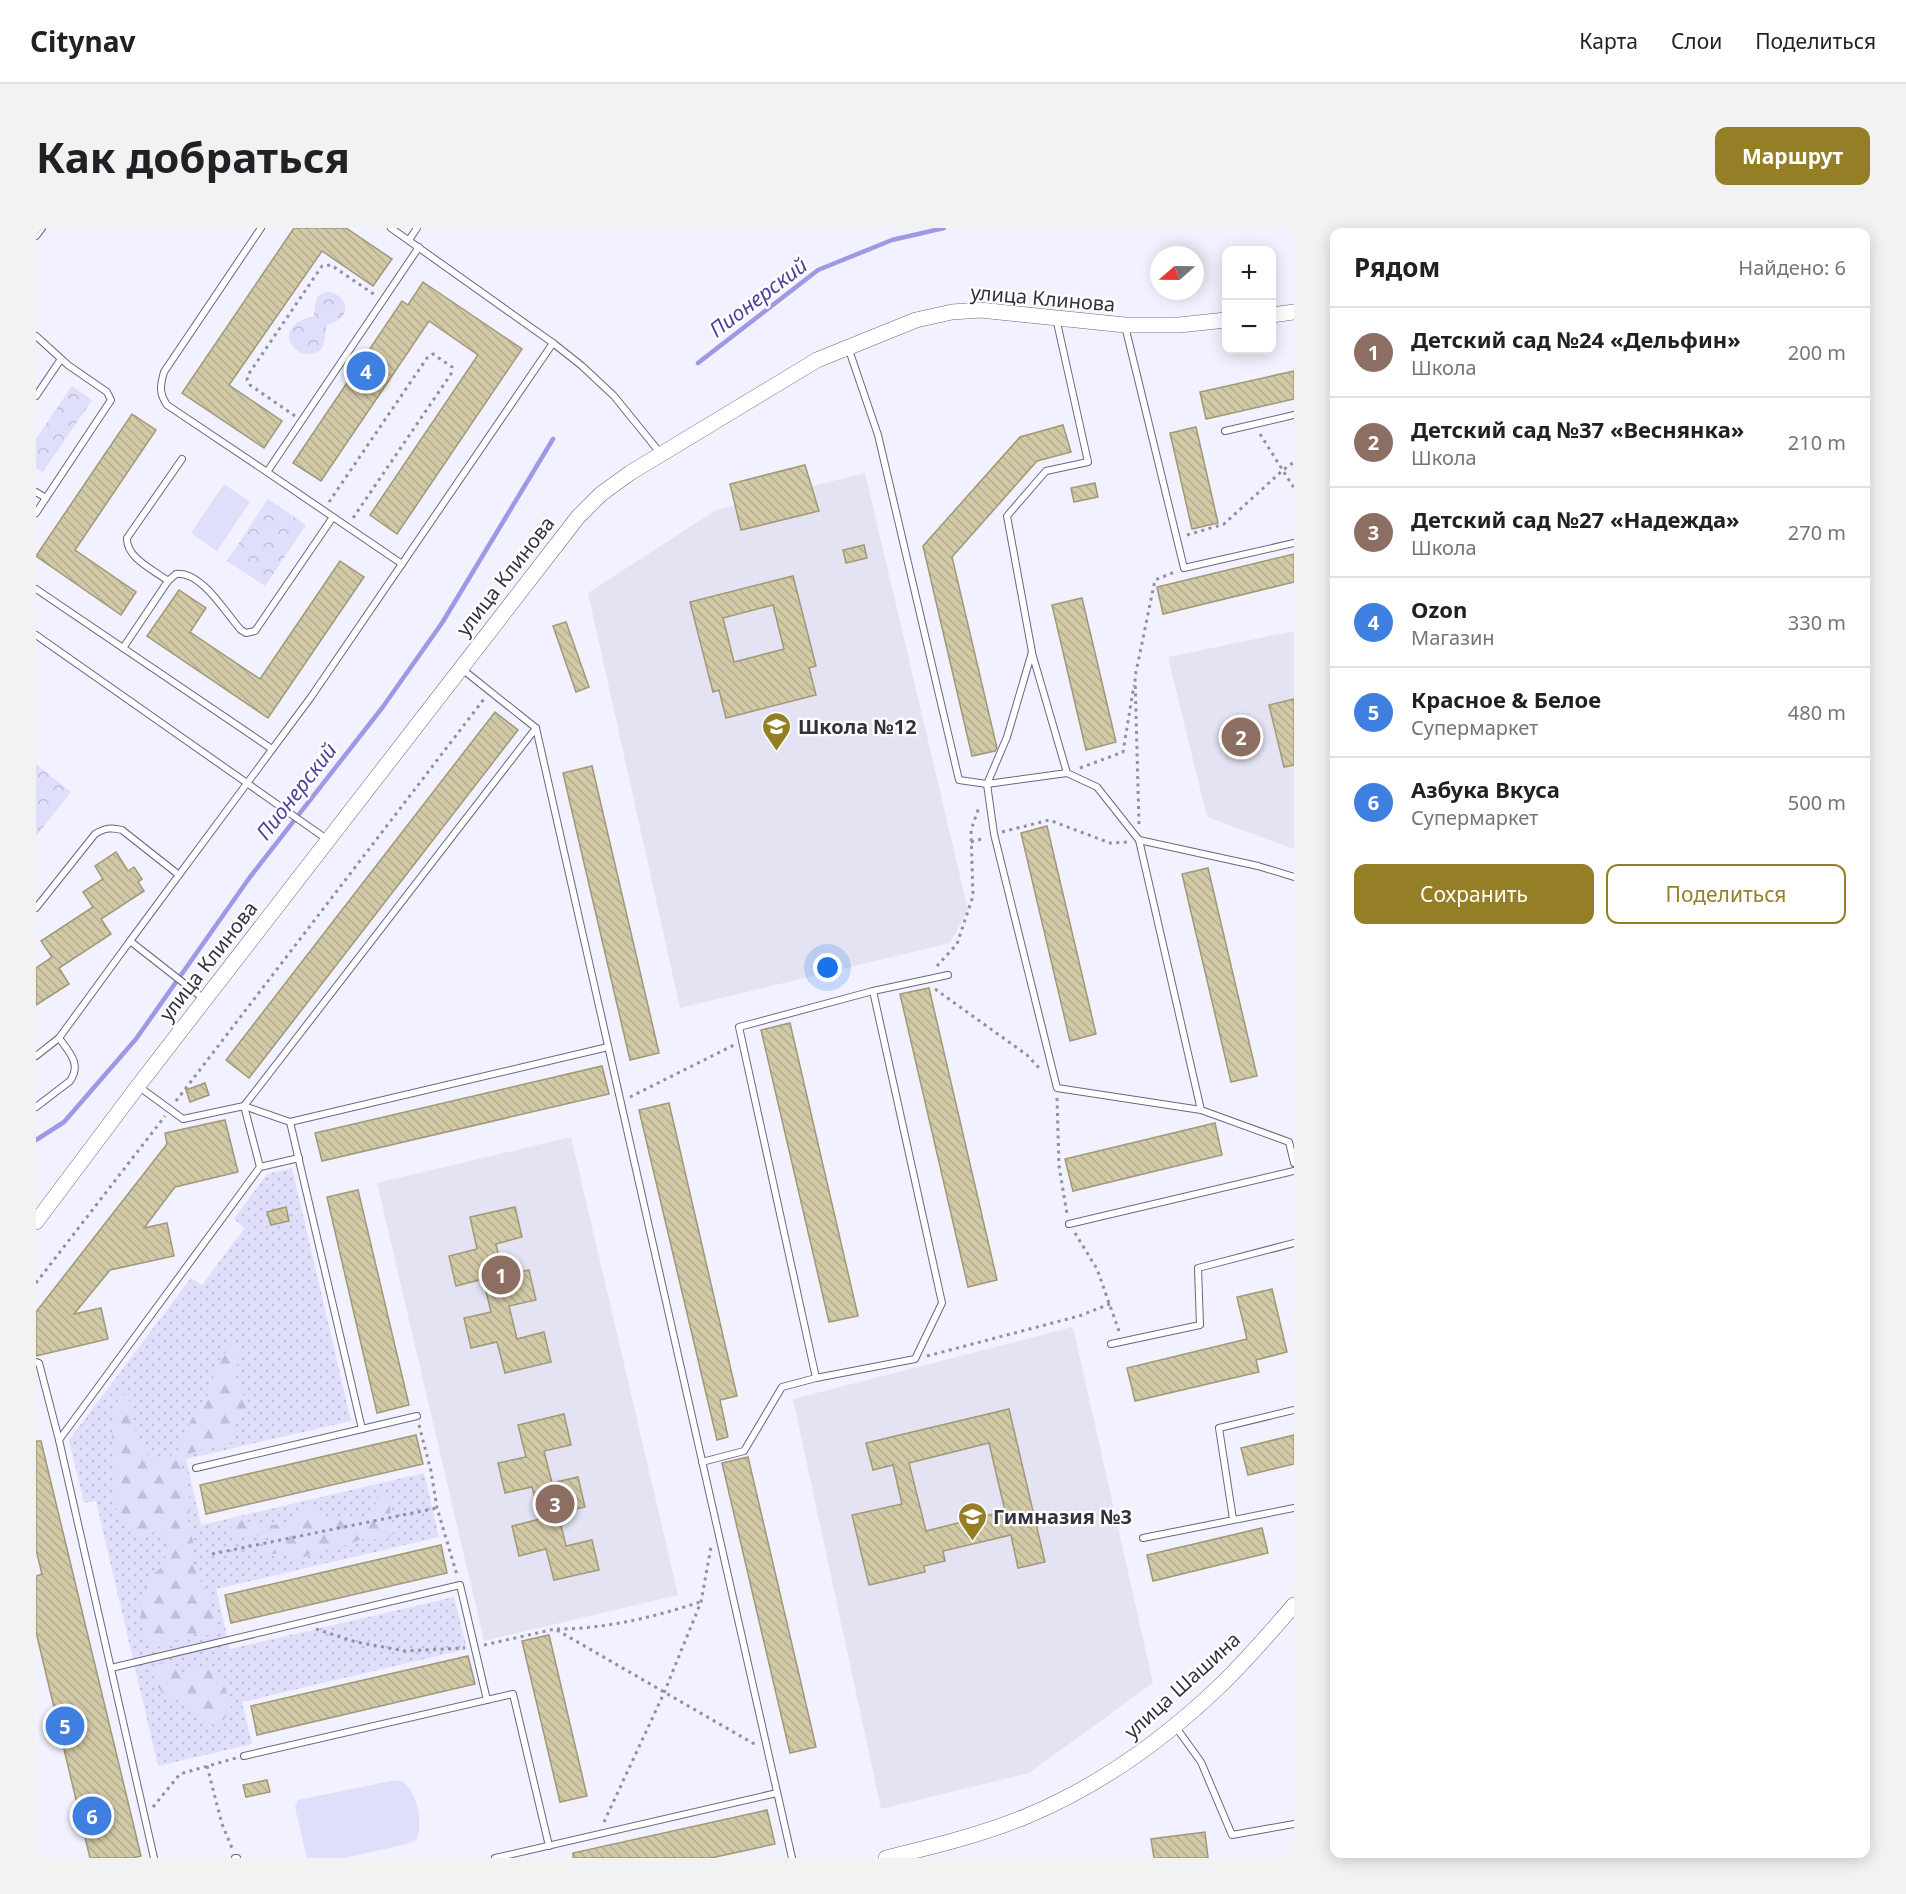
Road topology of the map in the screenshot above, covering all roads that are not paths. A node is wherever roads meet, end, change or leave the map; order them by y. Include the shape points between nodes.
1 (42, 228) edge
2 (261, 228) edge
3 (391, 228) edge
4 (417, 228) edge
5 (36, 236) edge
6 (409, 240) junction
7 (419, 247) junction
8 (1294, 312) edge
9 (1276, 314) edge
10 (1056, 318) junction
11 (1222, 321) edge
12 (1125, 325) junction
13 (36, 336) edge
14 (553, 343) junction
15 (848, 347) junction
16 (61, 359) junction
17 (36, 396) edge
18 (1294, 415) edge
19 (1225, 431) dead end
20 (662, 454) junction
21 (182, 459) dead end
22 (267, 472) junction
23 (36, 492) edge
24 (46, 498) junction
25 (36, 513) edge
26 (333, 517) junction
27 (1294, 543) edge
28 (402, 564) junction
29 (168, 581) junction
30 (36, 589) edge
31 (36, 635) edge
32 (123, 648) junction
33 (1032, 652) junction
34 (461, 668) junction
35 (536, 728) junction
36 (272, 749) junction
37 (1067, 773) junction
38 (247, 783) junction
39 (987, 784) junction
40 (328, 840) junction
41 (1139, 840) junction
42 (179, 875) junction
43 (1294, 877) edge
44 (36, 908) edge
45 (130, 941) junction
46 (948, 975) dead end
47 (873, 991) junction
48 (204, 1000) junction
49 (59, 1038) junction
50 (608, 1047) junction
51 (36, 1056) edge
52 (138, 1086) junction
53 (244, 1106) junction
54 (36, 1107) edge
55 (1201, 1110) junction
56 (290, 1122) junction
57 (299, 1158) junction
58 (1294, 1163) edge
59 (260, 1167) junction
60 (1294, 1171) edge
61 (36, 1222) edge
62 (1069, 1224) road end
63 (1294, 1243) edge
64 (1111, 1344) dead end
65 (36, 1362) edge
66 (816, 1378) junction
67 (1294, 1410) edge
68 (417, 1416) road end
69 (362, 1429) junction
70 (59, 1440) junction
71 (702, 1462) junction
72 (196, 1468) dead end
73 (1294, 1508) edge
74 (1233, 1519) junction
75 (1143, 1538) dead end
76 (1294, 1605) edge
77 (111, 1668) junction
78 (487, 1700) junction
79 (1174, 1725) junction
80 (244, 1756) road end
81 (777, 1793) junction
82 (1294, 1824) edge
83 (549, 1846) junction
84 (154, 1858) edge
85 (495, 1858) edge
86 (792, 1858) edge
87 (886, 1858) edge

1 - 5 lane
2 - 22 lane via 164,372 159,388 168,405
3 - 6 lane
4 - 6 lane
6 - 7 lane
7 - 14 lane
7 - 22 lane
8 - 9 street
10 - 12 street, улица Клинова
10 - 15 street, улица Клинова via 980,310 952,312 915,320
10 - 33 lane via 1088,462 1046,471 1007,516
11 - 12 street, улица Клинова
12 - 27 lane via 1184,568
13 - 16 lane
14 - 20 lane via 614,396
14 - 28 lane
15 - 20 street, улица Клинова via 817,360
15 - 39 lane via 878,435 959,780
16 - 17 lane
16 - 24 lane via 107,392 111,400
18 - 19 lane
20 - 34 street, улица Клинова via 601,494 578,517
21 - 29 lane via 127,538 134,556
22 - 26 lane
23 - 24 lane
24 - 25 lane
26 - 28 lane
26 - 29 lane via 259,627 251,633 241,630 210,591 186,575 176,574
28 - 36 lane
29 - 32 lane
30 - 32 lane
31 - 38 lane
32 - 36 lane
33 - 37 lane
33 - 39 lane via 1007,737
34 - 35 lane
34 - 40 street, улица Клинова
35 - 50 lane
35 - 53 lane
36 - 38 lane
37 - 39 lane
37 - 41 lane via 1097,787
38 - 40 lane
38 - 42 lane
39 - 55 lane via 994,834 1057,1088
40 - 48 street, улица Клинова
41 - 43 lane
41 - 55 lane
42 - 44 lane via 122,830 103,828
42 - 45 lane
45 - 48 lane
45 - 49 lane
46 - 47 lane
47 - 66 lane via 942,1303 915,1359
47 - 66 lane via 739,1027
48 - 52 street, улица Клинова
49 - 51 lane
49 - 54 lane via 74,1058 74,1076
50 - 56 lane
50 - 71 lane
52 - 53 lane via 183,1119
52 - 61 street, улица Клинова
53 - 56 lane
53 - 59 lane
55 - 58 lane via 1289,1142
56 - 57 lane
57 - 59 lane
57 - 69 lane
59 - 70 lane
60 - 62 lane
63 - 64 lane via 1198,1268 1200,1325
65 - 70 lane
66 - 71 lane via 782,1387 744,1451
67 - 74 lane via 1219,1428
68 - 69 lane
69 - 72 lane
70 - 77 lane
71 - 81 lane
73 - 74 lane
74 - 75 lane
76 - 79 street, улица Шашина via 1222,1684
77 - 78 lane via 460,1585
77 - 84 lane
78 - 80 lane
78 - 83 lane via 513,1694
79 - 82 lane via 1201,1762 1232,1834
79 - 87 street, улица Шашина via 1090,1785 1027,1816 959,1840
81 - 83 lane
81 - 86 lane
83 - 85 lane

